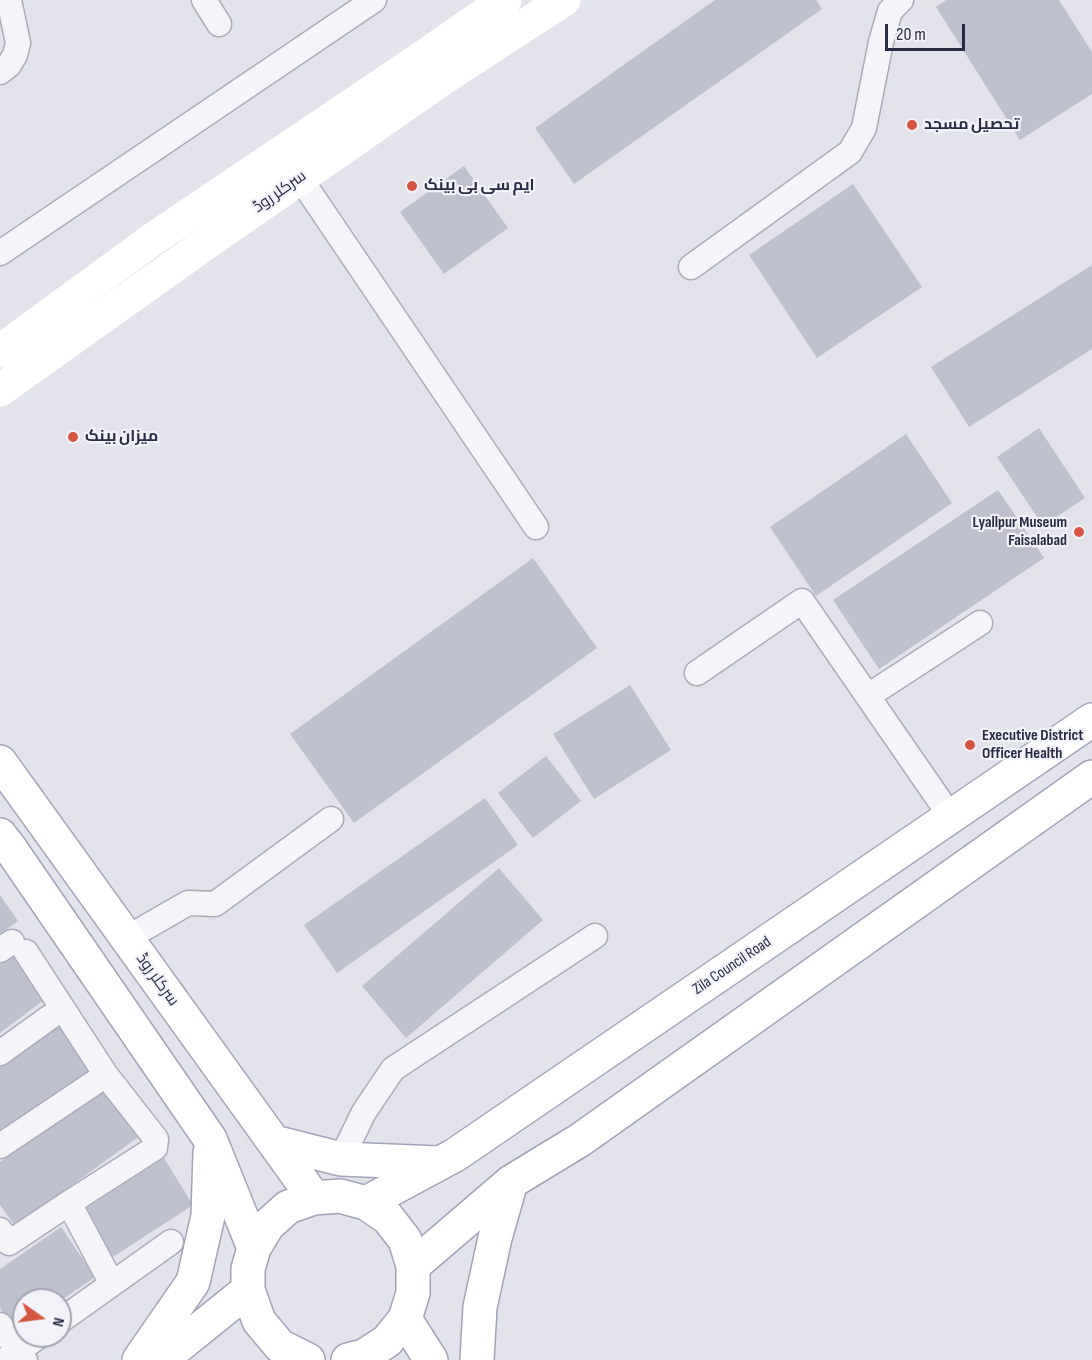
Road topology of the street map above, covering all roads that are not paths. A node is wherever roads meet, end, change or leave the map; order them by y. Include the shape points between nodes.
1 (9, 0) edge
2 (204, 0) edge
3 (374, 0) edge
4 (505, 0) edge
5 (564, 0) edge
6 (901, 0) edge
7 (219, 24) dead end
8 (0, 72) edge
9 (300, 178) junction
10 (0, 254) edge
11 (691, 267) dead end
12 (0, 351) edge
13 (0, 390) edge
14 (536, 527) dead end
15 (980, 623) dead end
16 (697, 672) dead end
17 (868, 696) junction
18 (1092, 720) edge
19 (0, 762) edge
20 (1092, 777) edge
21 (951, 817) junction
22 (331, 819) dead end
23 (0, 835) edge
24 (595, 936) dead end
25 (127, 938) junction
26 (12, 948) edge
27 (50, 1017) dead end
28 (0, 1053) edge
29 (106, 1075) junction
30 (210, 1139) junction
31 (274, 1142) junction
32 (0, 1146) edge
33 (340, 1159) junction
34 (439, 1163) junction
35 (512, 1182) junction
36 (314, 1197) junction
37 (69, 1203) junction
38 (366, 1203) junction
39 (3, 1241) edge
40 (171, 1242) dead end
41 (254, 1248) junction
42 (413, 1266) junction
43 (112, 1284) junction
44 (248, 1290) junction
45 (72, 1312) edge
46 (405, 1319) junction
47 (0, 1325) edge
48 (282, 1355) edge
49 (16, 1357) edge
50 (139, 1360) edge
51 (161, 1360) edge
52 (348, 1360) edge
53 (431, 1360) edge
54 (477, 1360) edge

1 - 8 street via 18,43 9,65
2 - 7 street
3 - 10 street
4 - 12 main road, سرکلر روڈ via 153,239
5 - 9 main road, سرکلر روڈ
6 - 11 street via 890,11 864,128 850,152
9 - 13 main road, سرکلر روڈ
9 - 14 street
15 - 17 street
16 - 17 street via 802,601
17 - 21 street
18 - 21 main road, Zila Council Road
19 - 25 main road, سرکلر روڈ
20 - 35 main road via 580,1140
21 - 34 main road, Zila Council Road
22 - 25 street via 215,904 188,903
23 - 30 main road
24 - 33 street via 393,1069 364,1112
25 - 31 main road, سرکلر روڈ
26 - 29 street
27 - 28 street
29 - 32 street
29 - 37 street via 156,1140 155,1148
30 - 41 main road
30 - 50 main road via 208,1216 193,1281
31 - 33 main road
31 - 36 main road, سرکلر روڈ
33 - 34 main road
34 - 38 main road, Zila Council Road
35 - 42 main road
35 - 54 main road via 480,1307
36 - 38 main road via 340,1196
36 - 41 main road via 288,1207 268,1225
37 - 39 street
37 - 43 street
38 - 42 main road via 388,1218 405,1240
40 - 43 street
41 - 44 main road
42 - 46 main road via 413,1293
43 - 45 street
44 - 48 main road via 259,1321
44 - 51 main road
46 - 52 main road via 387,1341 364,1356
46 - 53 main road
47 - 49 street

